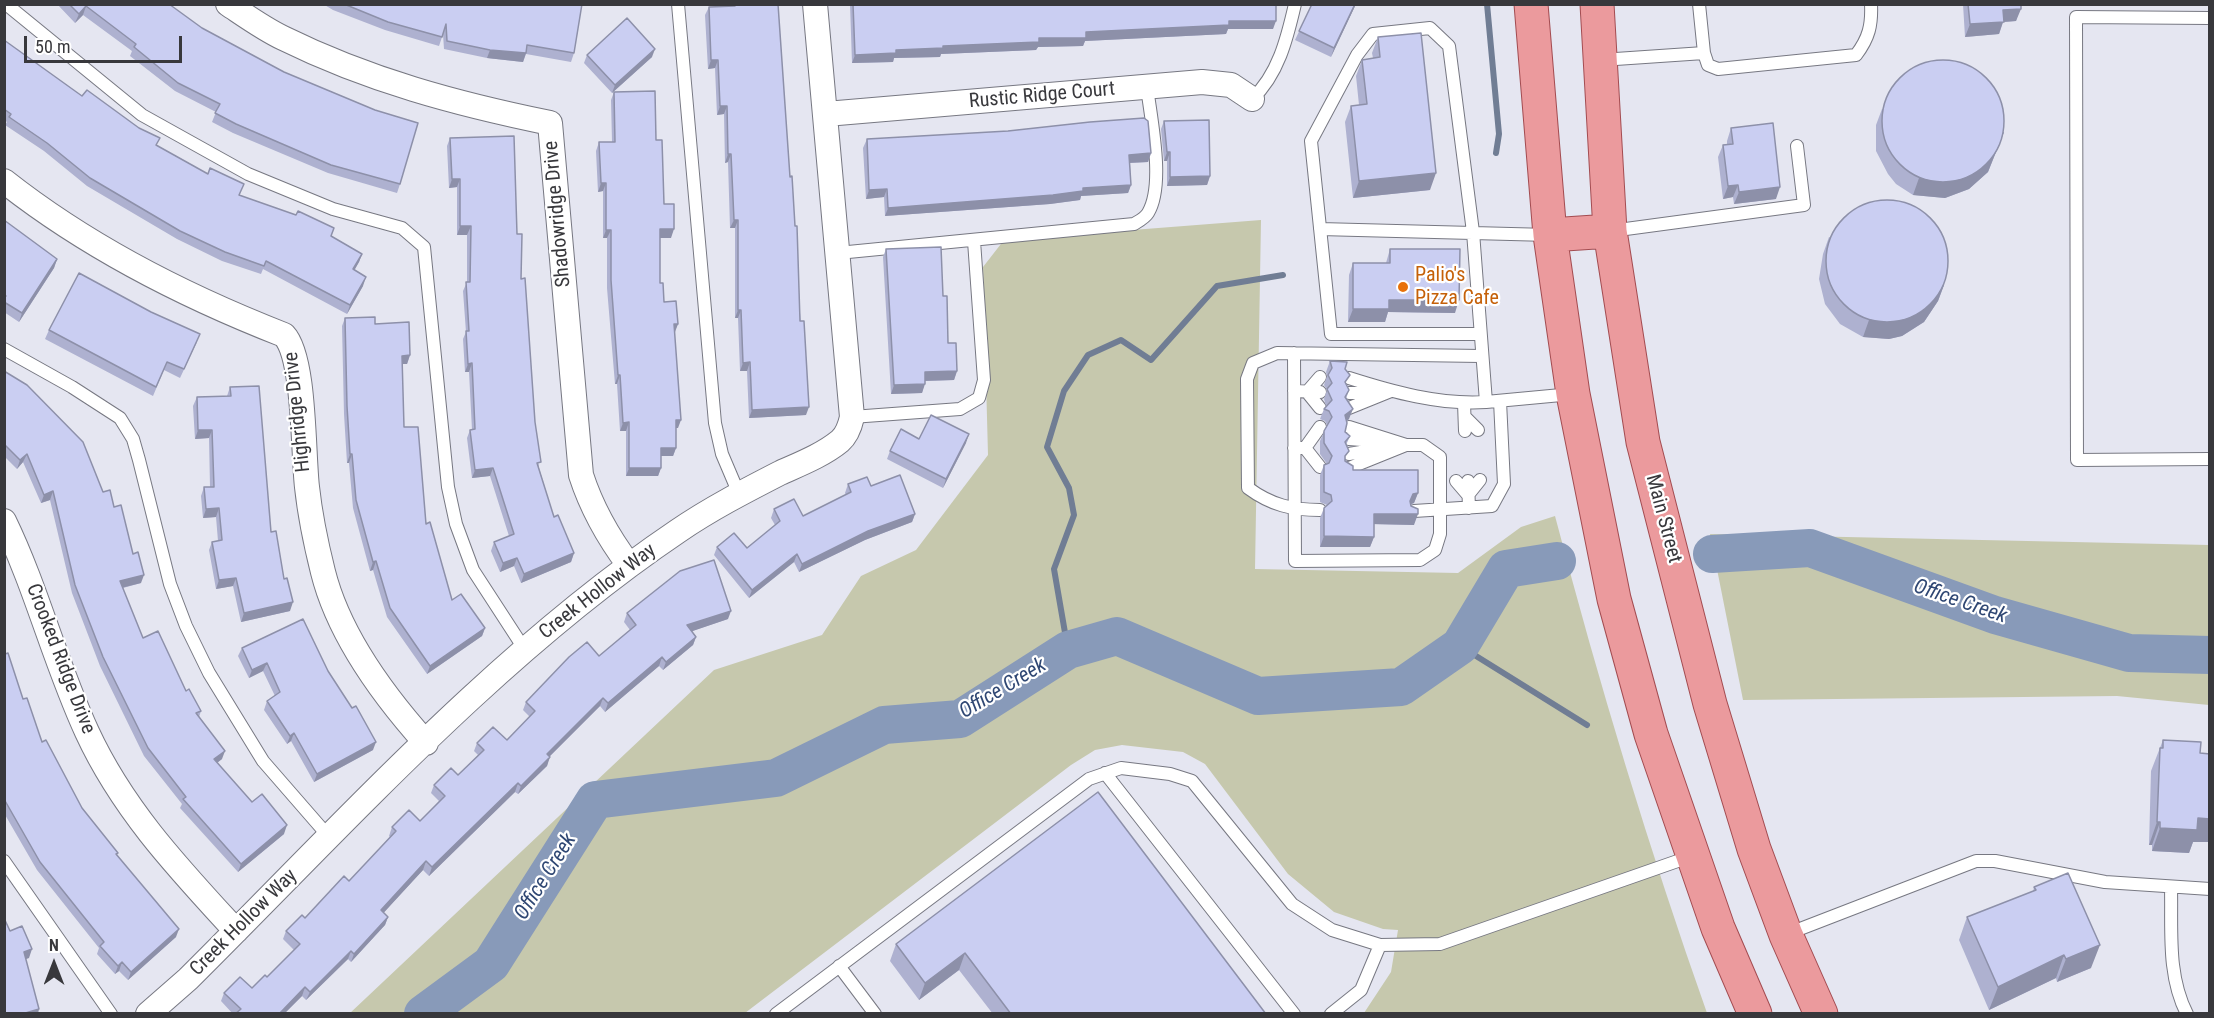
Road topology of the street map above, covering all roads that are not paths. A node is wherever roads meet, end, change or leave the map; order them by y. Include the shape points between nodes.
1 (6, 4) edge
2 (228, 4) edge
3 (678, 4) edge
4 (815, 4) edge
5 (1295, 4) edge
6 (1531, 4) edge
7 (1597, 4) edge
8 (1699, 4) edge
9 (1871, 4) edge
10 (2103, 4) edge
11 (2110, 17) junction
12 (2210, 18) edge
13 (1704, 53) junction
14 (1599, 60) junction
15 (1148, 87) junction
16 (1252, 99) joint
17 (826, 114) junction
18 (1797, 146) dead end
19 (4, 181) edge
20 (1320, 229) junction
21 (1610, 231) junction
22 (1473, 232) junction
23 (1550, 234) junction
24 (974, 241) junction
25 (838, 253) junction
26 (1479, 334) junction
27 (4, 349) edge
28 (1294, 353) junction
29 (1481, 357) junction
30 (1320, 377) dead end
31 (1349, 378) edge
32 (1294, 392) junction
33 (1307, 392) junction
34 (1391, 392) junction
35 (1320, 393) dead end
36 (1349, 393) edge
37 (1573, 394) junction
38 (1500, 401) junction
39 (1486, 402) junction
40 (1464, 403) junction
41 (1320, 408) dead end
42 (1349, 408) edge
43 (852, 417) junction
44 (1465, 417) junction
45 (1478, 430) dead end
46 (1459, 431) dead end
47 (1320, 433) dead end
48 (1349, 433) edge
49 (1406, 445) junction
50 (1299, 448) junction
51 (1320, 454) dead end
52 (1349, 454) edge
53 (2210, 459) edge
54 (1320, 467) dead end
55 (1349, 468) edge
56 (739, 494) junction
57 (1469, 502) junction
58 (1440, 509) junction
59 (1294, 510) junction
60 (1320, 510) dead end
61 (1414, 511) edge
62 (4, 521) edge
63 (629, 565) junction
64 (525, 650) junction
65 (426, 743) junction
66 (1105, 773) junction
67 (330, 838) junction
68 (1693, 855) junction
69 (4, 861) edge
70 (2171, 888) junction
71 (2210, 889) edge
72 (236, 931) junction
73 (1786, 934) junction
74 (1380, 945) junction
75 (839, 966) junction
76 (111, 1014) edge
77 (148, 1014) edge
78 (776, 1014) edge
79 (875, 1014) edge
80 (1294, 1014) edge
81 (1331, 1014) edge
82 (1755, 1014) edge
83 (1821, 1014) edge
84 (2187, 1014) edge

1 - 64 lane via 142,115 249,174 333,209 402,228 424,248 448,486 456,524 473,570
2 - 63 street, Shadowridge Drive via 281,37 360,72 478,108 550,123 581,475 590,504
3 - 56 lane via 714,412 722,454
4 - 17 street
5 - 16 lane via 1268,84
6 - 23 main road
7 - 14 main road, Main Street
8 - 13 lane
9 - 13 lane via 1872,24 1856,55 1718,69 1708,65
10 - 11 lane
11 - 12 lane
11 - 53 lane via 2076,17 2077,460
13 - 14 lane
14 - 21 main road, Main Street
15 - 16 street, Rustic Ridge Court via 1202,82 1231,85
15 - 17 street, Rustic Ridge Court
15 - 24 lane via 1156,172 1155,197 1143,219 1134,224
17 - 25 street
18 - 21 lane via 1804,205
19 - 65 street, Highridge Drive via 96,245 164,284 284,335 291,342 307,489 324,576 362,663
20 - 22 lane
20 - 22 lane via 1311,141 1357,55 1373,34 1430,28 1449,46
20 - 26 lane via 1331,334
21 - 23 main road
21 - 73 main road, Main Street via 1643,442 1710,704 1754,849
22 - 23 lane
22 - 26 lane
23 - 37 main road
24 - 25 lane
24 - 43 lane via 984,380 979,398 960,409
25 - 43 street
26 - 29 lane
27 - 67 lane via 120,418 133,439 171,584 209,674 264,761
28 - 29 lane
28 - 32 lane
28 - 59 lane via 1261,358 1253,363 1247,379 1248,488 1263,499
29 - 39 lane
30 - 33 lane
31 - 34 lane
32 - 33 lane
32 - 50 lane
33 - 35 lane
33 - 41 lane
34 - 36 lane
34 - 40 lane
34 - 42 lane
37 - 38 lane
37 - 68 main road via 1614,599 1651,734
38 - 39 lane
38 - 57 lane via 1504,484 1492,506
39 - 40 lane
40 - 44 lane
43 - 56 street, Creek Hollow Way via 841,440
44 - 45 lane
44 - 46 lane
47 - 50 lane
48 - 49 lane
49 - 52 lane
49 - 55 lane
49 - 58 lane via 1423,445 1440,457
50 - 51 lane
50 - 54 lane
50 - 59 lane
56 - 63 street, Creek Hollow Way
57 - 57 lane via 1468,480
57 - 58 lane
58 - 59 lane via 1440,534 1435,550 1420,560 1295,561
58 - 61 lane
59 - 60 lane
62 - 72 street, Crooked Ridge Drive via 88,735 153,841
63 - 64 street, Creek Hollow Way
64 - 65 street, Creek Hollow Way
65 - 67 street, Creek Hollow Way
66 - 74 lane via 1121,768 1192,781 1292,904 1332,930
66 - 75 lane via 1089,779
66 - 80 lane
67 - 72 street, Creek Hollow Way
68 - 74 lane via 1440,944
68 - 82 main road via 1718,928
69 - 76 lane
70 - 71 lane
70 - 73 lane via 2105,882 1995,861 1976,861
70 - 84 lane via 2173,968
72 - 77 street, Creek Hollow Way
73 - 83 main road, Main Street
74 - 81 lane via 1361,990
75 - 78 lane
75 - 79 lane

